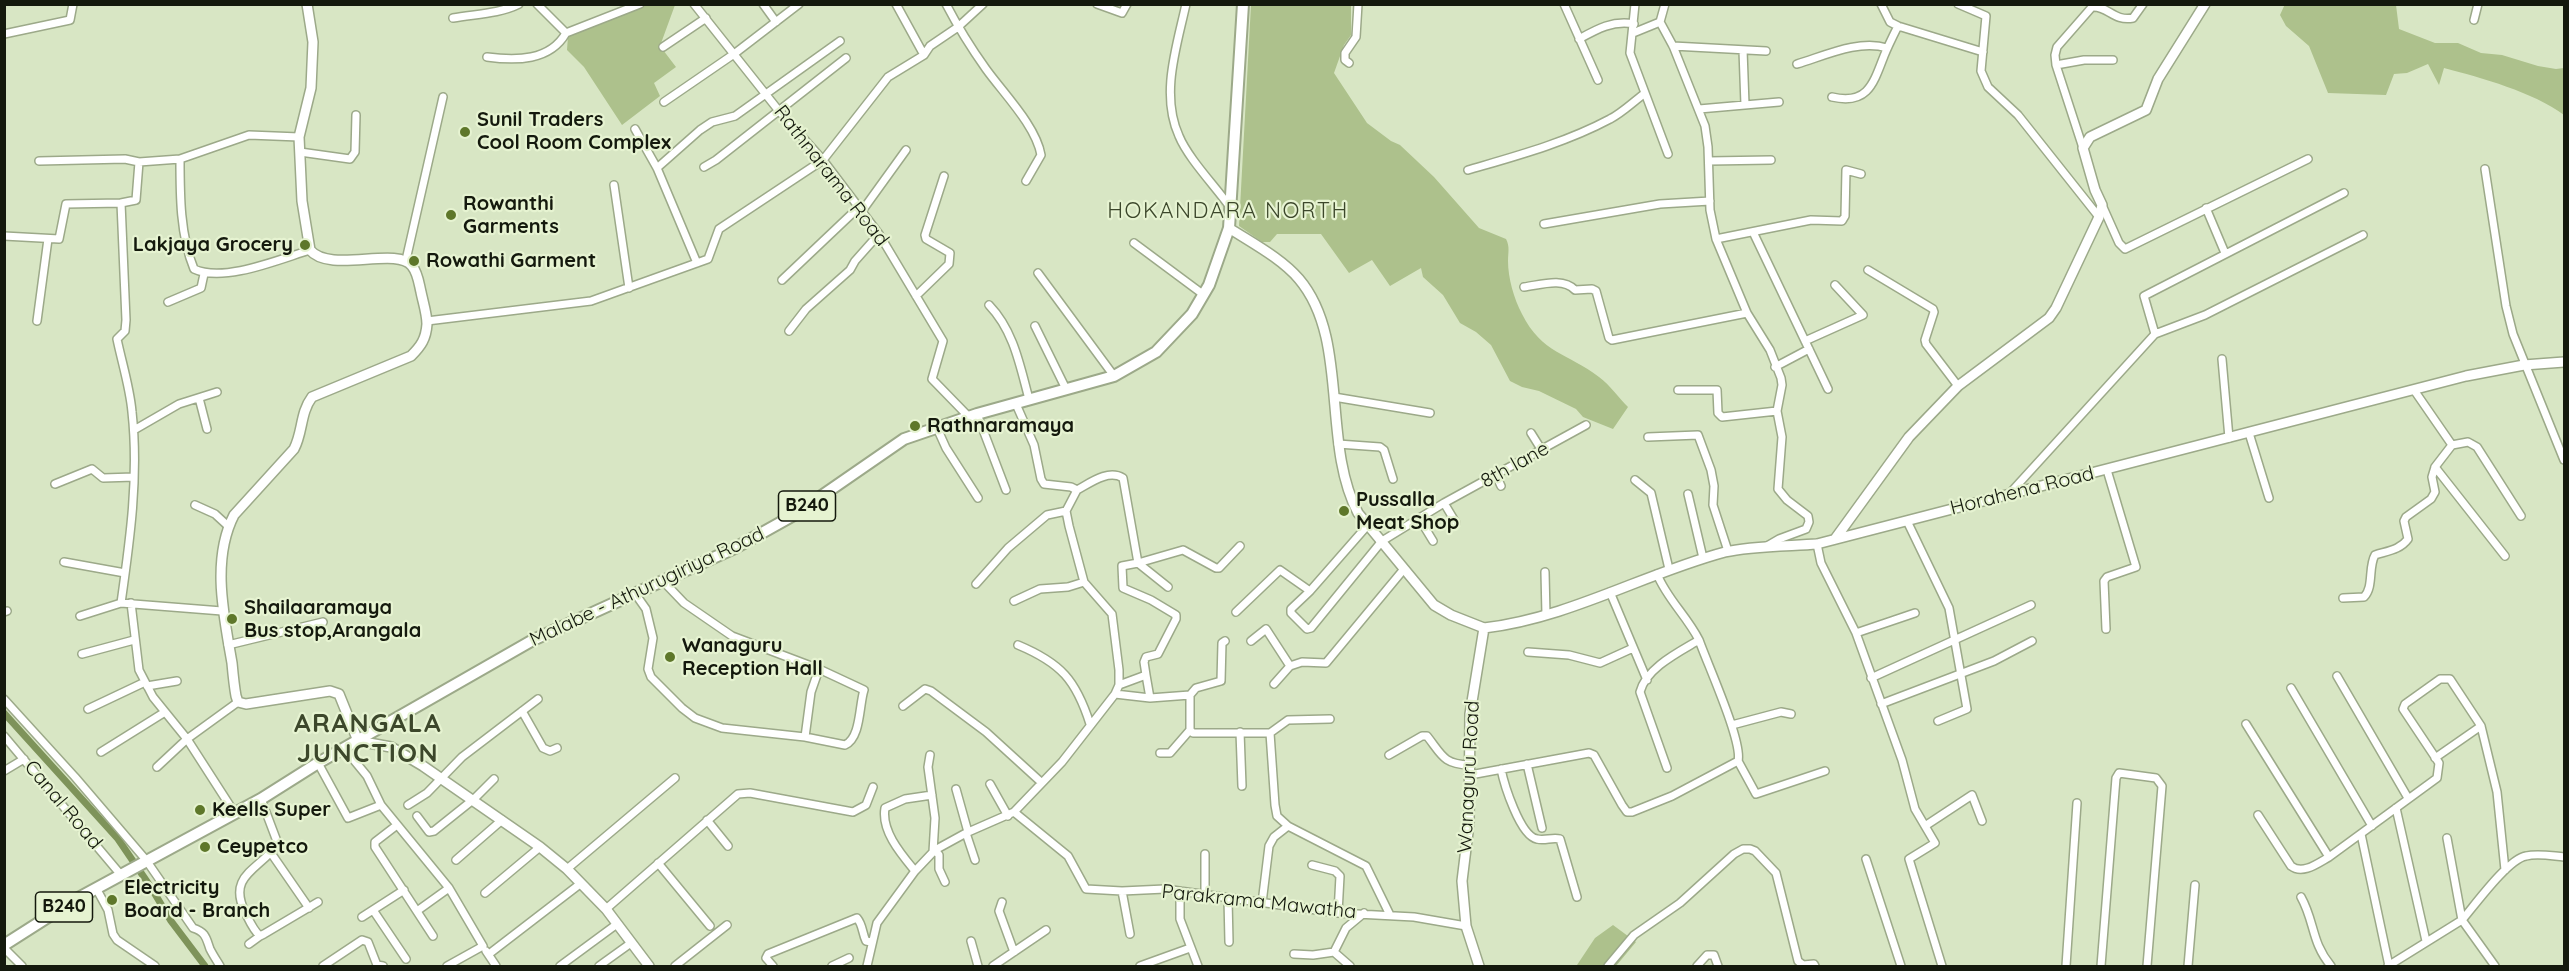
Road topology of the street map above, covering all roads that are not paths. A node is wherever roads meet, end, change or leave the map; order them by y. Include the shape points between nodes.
1 (73, 4) edge
2 (307, 4) edge
3 (519, 4) edge
4 (537, 4) edge
5 (640, 4) edge
6 (694, 4) edge
7 (763, 4) edge
8 (799, 4) edge
9 (896, 4) edge
10 (946, 4) edge
11 (983, 4) edge
12 (1097, 4) edge
13 (1127, 4) edge
14 (1186, 4) edge
15 (1243, 4) edge
16 (1358, 4) edge
17 (1564, 4) edge
18 (1635, 4) edge
19 (1665, 4) edge
20 (1881, 4) edge
21 (1958, 4) edge
22 (2143, 4) edge
23 (2205, 4) edge
24 (2478, 4) edge
25 (2091, 6) edge
26 (625, 7) edge
27 (453, 18) dead end
28 (706, 18) junction
29 (2474, 20) dead end
30 (776, 22) junction
31 (1660, 22) junction
32 (1634, 24) junction
33 (1898, 26) junction
34 (958, 27) junction
35 (566, 33) junction
36 (1633, 33) junction
37 (4, 34) edge
38 (1579, 39) junction
39 (840, 41) dead end
40 (1673, 46) junction
41 (663, 47) dead end
42 (1887, 48) junction
43 (1743, 50) junction
44 (1766, 51) dead end
45 (1983, 52) junction
46 (734, 54) junction
47 (924, 55) junction
48 (487, 57) dead end
49 (846, 58) dead end
50 (2113, 60) dead end
51 (1349, 63) dead end
52 (1797, 64) dead end
53 (2056, 65) junction
54 (1598, 80) dead end
55 (1644, 94) junction
56 (767, 95) junction
57 (443, 97) dead end
58 (1832, 97) dead end
59 (664, 102) dead end
60 (1779, 102) dead end
61 (1745, 105) junction
62 (1699, 109) junction
63 (779, 111) junction
64 (356, 115) dead end
65 (635, 129) dead end
66 (299, 137) junction
67 (2083, 148) junction
68 (906, 150) dead end
69 (300, 152) junction
70 (1668, 154) dead end
71 (180, 159) junction
72 (2308, 159) dead end
73 (823, 160) junction
74 (1771, 160) dead end
75 (39, 161) dead end
76 (1709, 161) junction
77 (140, 162) junction
78 (704, 166) dead end
79 (657, 168) junction
80 (2485, 169) dead end
81 (1468, 170) dead end
82 (1861, 174) dead end
83 (944, 176) dead end
84 (1026, 181) dead end
85 (614, 185) dead end
86 (2344, 193) dead end
87 (1710, 201) junction
88 (121, 203) junction
89 (2102, 205) junction
90 (1230, 207) junction
91 (2206, 208) junction
92 (861, 209) junction
93 (2099, 218) junction
94 (1544, 224) dead end
95 (1229, 228) junction
96 (1753, 232) junction
97 (879, 234) junction
98 (2363, 235) dead end
99 (4, 236) edge
100 (48, 239) junction
101 (1716, 239) junction
102 (1134, 243) dead end
103 (310, 250) junction
104 (2225, 253) junction
105 (406, 260) junction
106 (697, 263) junction
107 (1868, 270) dead end
108 (1038, 273) dead end
109 (204, 274) junction
110 (782, 279) dead end
111 (1835, 285) dead end
112 (1524, 287) dead end
113 (629, 288) junction
114 (1204, 295) junction
115 (916, 296) junction
116 (168, 302) dead end
117 (989, 305) dead end
118 (1748, 313) junction
119 (37, 321) dead end
120 (427, 321) junction
121 (1035, 326) dead end
122 (789, 331) dead end
123 (2155, 334) junction
124 (1805, 341) junction
125 (1809, 349) junction
126 (2222, 359) dead end
127 (2565, 362) edge
128 (2524, 365) junction
129 (1775, 367) junction
130 (1114, 376) junction
131 (1958, 386) junction
132 (1066, 389) junction
133 (1828, 389) dead end
134 (1678, 390) dead end
135 (2414, 390) junction
136 (216, 392) dead end
137 (1334, 397) junction
138 (199, 398) junction
139 (1029, 399) junction
140 (1016, 404) junction
141 (1777, 411) junction
142 (1430, 413) dead end
143 (973, 415) junction
144 (1586, 425) dead end
145 (937, 428) junction
146 (207, 429) dead end
147 (134, 430) junction
148 (1531, 433) dead end
149 (2249, 433) junction
150 (1648, 436) dead end
151 (2229, 438) junction
152 (1338, 444) junction
153 (2452, 445) junction
154 (1541, 450) junction
155 (2565, 460) edge
156 (2435, 467) junction
157 (2107, 470) junction
158 (1496, 476) junction
159 (134, 477) junction
160 (1393, 479) dead end
161 (1635, 480) dead end
162 (56, 484) dead end
163 (1501, 486) dead end
164 (1006, 490) dead end
165 (1077, 490) junction
166 (2011, 492) junction
167 (1688, 494) dead end
168 (978, 498) dead end
169 (2269, 498) dead end
170 (1444, 503) junction
171 (195, 505) dead end
172 (1066, 511) junction
173 (2521, 516) dead end
174 (1419, 518) junction
175 (1907, 522) junction
176 (1456, 523) dead end
177 (228, 526) junction
178 (1367, 526) junction
179 (1835, 539) junction
180 (1382, 541) junction
181 (1433, 541) dead end
182 (1816, 544) junction
183 (1240, 546) dead end
184 (1763, 549) junction
185 (1728, 551) junction
186 (2505, 556) dead end
187 (1703, 558) junction
188 (64, 562) dead end
189 (1138, 563) junction
190 (1404, 569) junction
191 (1669, 569) junction
192 (1545, 572) dead end
193 (125, 573) junction
194 (1657, 574) junction
195 (662, 580) junction
196 (1084, 582) junction
197 (976, 584) dead end
198 (1168, 587) dead end
199 (1310, 591) junction
200 (634, 592) junction
201 (1610, 592) junction
202 (2343, 598) dead end
203 (1014, 601) dead end
204 (121, 603) junction
205 (131, 603) junction
206 (2031, 605) dead end
207 (222, 611) junction
208 (1236, 612) dead end
209 (1915, 613) dead end
210 (1546, 615) junction
211 (80, 616) dead end
212 (323, 621) dead end
213 (1484, 628) junction
214 (2106, 629) dead end
215 (1856, 633) junction
216 (1956, 638) junction
217 (134, 640) junction
218 (1699, 640) junction
219 (2032, 640) dead end
220 (1225, 641) dead end
221 (1251, 641) dead end
222 (228, 645) junction
223 (1018, 645) dead end
224 (1633, 648) junction
225 (1528, 652) dead end
226 (82, 654) dead end
227 (1290, 666) junction
228 (819, 669) junction
229 (1961, 673) junction
230 (1146, 675) junction
231 (2337, 676) dead end
232 (1871, 678) junction
233 (1647, 680) junction
234 (177, 681) dead end
235 (146, 684) junction
236 (1274, 684) dead end
237 (1119, 685) junction
238 (2291, 688) dead end
239 (1115, 694) junction
240 (1190, 695) junction
241 (1150, 698) junction
242 (4, 699) edge
243 (538, 699) dead end
244 (238, 702) junction
245 (1881, 704) junction
246 (903, 706) dead end
247 (88, 709) dead end
248 (522, 711) junction
249 (165, 712) junction
250 (1791, 714) dead end
251 (1330, 719) dead end
252 (1938, 721) dead end
253 (1090, 724) junction
254 (2246, 724) dead end
255 (1732, 725) junction
256 (2481, 726) junction
257 (1190, 730) junction
258 (1240, 732) junction
259 (371, 733) junction
260 (1270, 733) junction
261 (4, 736) edge
262 (805, 738) junction
263 (187, 739) junction
264 (358, 741) junction
265 (391, 747) junction
266 (344, 748) junction
267 (557, 748) dead end
268 (101, 752) dead end
269 (1160, 753) dead end
270 (930, 755) dead end
271 (1389, 755) dead end
272 (2435, 758) junction
273 (24, 759) junction
274 (1738, 761) junction
275 (318, 763) junction
276 (1527, 764) junction
277 (158, 767) dead end
278 (1667, 768) dead end
279 (1501, 769) junction
280 (1470, 770) junction
281 (4, 771) edge
282 (1825, 771) dead end
283 (442, 777) junction
284 (675, 778) dead end
285 (494, 779) dead end
286 (1042, 783) junction
287 (990, 784) dead end
288 (1242, 786) dead end
289 (873, 787) dead end
290 (956, 789) dead end
291 (932, 795) junction
292 (2409, 798) junction
293 (261, 799) junction
294 (474, 799) junction
295 (2077, 803) dead end
296 (381, 805) junction
297 (408, 805) dead end
298 (2396, 808) junction
299 (234, 812) junction
300 (1011, 814) junction
301 (2258, 815) dead end
302 (417, 816) dead end
303 (502, 820) junction
304 (707, 820) junction
305 (1982, 821) dead end
306 (397, 825) junction
307 (1288, 826) junction
308 (1925, 826) junction
309 (2372, 826) junction
310 (1542, 828) dead end
311 (967, 833) junction
312 (2361, 834) junction
313 (2447, 838) dead end
314 (728, 846) dead end
315 (540, 847) junction
316 (934, 851) junction
317 (271, 854) junction
318 (1205, 854) dead end
319 (2330, 857) junction
320 (2565, 857) edge
321 (1866, 859) dead end
322 (456, 860) dead end
323 (975, 860) dead end
324 (143, 862) junction
325 (658, 863) junction
326 (1312, 865) dead end
327 (567, 869) junction
328 (2505, 870) junction
329 (915, 871) junction
330 (123, 873) junction
331 (945, 882) dead end
332 (580, 884) junction
333 (2195, 885) dead end
334 (96, 888) junction
335 (450, 888) junction
336 (404, 890) junction
337 (1122, 891) junction
338 (1180, 891) junction
339 (485, 893) dead end
340 (1205, 896) junction
341 (1577, 897) dead end
342 (2301, 897) dead end
343 (1228, 899) junction
344 (318, 902) dead end
345 (1002, 902) dead end
346 (1262, 903) junction
347 (309, 908) junction
348 (606, 909) junction
349 (373, 910) junction
350 (417, 911) junction
351 (1338, 912) junction
352 (1364, 913) junction
353 (1390, 915) junction
354 (362, 917) dead end
355 (2462, 920) junction
356 (617, 924) junction
357 (727, 925) dead end
358 (710, 926) dead end
359 (1466, 926) junction
360 (1046, 930) dead end
361 (1130, 934) dead end
362 (260, 936) junction
363 (433, 936) dead end
364 (971, 941) dead end
365 (2426, 941) junction
366 (871, 942) junction
367 (1229, 942) dead end
368 (631, 943) junction
369 (249, 944) dead end
370 (483, 946) junction
371 (4, 947) edge
372 (1190, 948) junction
373 (1014, 952) junction
374 (1334, 952) junction
375 (489, 954) junction
376 (1294, 954) dead end
377 (849, 958) dead end
378 (406, 959) dead end
379 (22, 966) edge
380 (155, 966) edge
381 (220, 966) edge
382 (323, 966) edge
383 (379, 966) edge
384 (447, 966) edge
385 (496, 966) edge
386 (560, 966) edge
387 (599, 966) edge
388 (649, 966) edge
389 (675, 966) edge
390 (773, 966) edge
391 (832, 966) edge
392 (867, 966) edge
393 (978, 966) edge
394 (993, 966) edge
395 (1140, 966) edge
396 (1198, 966) edge
397 (1350, 966) edge
398 (1479, 966) edge
399 (1608, 966) edge
400 (1696, 966) edge
401 (1718, 966) edge
402 (1815, 966) edge
403 (1901, 966) edge
404 (1942, 966) edge
405 (2066, 966) edge
406 (2101, 966) edge
407 (2147, 966) edge
408 (2188, 966) edge
409 (2331, 966) edge
410 (2388, 966) edge
411 (2495, 966) edge

1 - 37 street via 70,20
2 - 66 street via 313,42 311,88
3 - 27 street via 504,12
4 - 35 street
5 - 26 street
6 - 28 street, Rathnarama Road
7 - 30 street
8 - 30 street
9 - 47 street
10 - 34 street
11 - 34 street
12 - 13 street via 1122,13
14 - 90 street via 1171,77 1170,104 1178,135
15 - 90 main road, Malabe - Athurugiriya Road / B240
16 - 51 street via 1356,37 1345,53
17 - 38 street
18 - 32 street
19 - 31 street
20 - 33 street via 1890,22
21 - 45 street via 1986,16
22 - 25 street via 2133,18 2125,20
23 - 67 street via 2158,79 2146,110 2090,137
24 - 29 street
25 - 53 street via 2057,47
26 - 35 street
28 - 41 street
28 - 46 street, Rathnarama Road
30 - 46 street
31 - 36 street
31 - 40 street
32 - 36 street
32 - 38 street via 1620,21
33 - 42 street
33 - 45 street
34 - 47 street via 930,46
34 - 84 street via 1038,140 1041,155
35 - 48 street via 551,50 530,58
36 - 55 street via 1630,53
38 - 54 street
39 - 56 street
40 - 43 street
40 - 62 street
42 - 52 street via 1862,45
42 - 58 street via 1873,85 1865,94 1848,101
43 - 44 street
43 - 61 street
45 - 93 street via 1981,71 1988,87 2018,115
46 - 56 street, Rathnarama Road
46 - 59 street
47 - 73 street via 888,77
49 - 63 street
50 - 53 street
53 - 67 street
55 - 70 street
55 - 81 street via 1611,118 1584,131 1532,152
56 - 63 street, Rathnarama Road
56 - 79 street via 735,116 712,122
57 - 105 street
60 - 61 street
61 - 62 street
62 - 76 street
63 - 73 street, Rathnarama Road
63 - 78 street
64 - 69 street via 355,152 350,159
65 - 79 street
66 - 69 street
66 - 71 street via 249,135
67 - 89 street
68 - 92 street
69 - 103 street
71 - 77 street
71 - 109 street via 180,199 190,258 194,269
72 - 91 street
73 - 92 street, Rathnarama Road
73 - 106 street via 719,229 708,259
74 - 76 street
75 - 77 street
76 - 87 street
77 - 88 street via 136,201
79 - 106 street
80 - 128 street via 2506,306
82 - 96 street via 1846,170 1842,221 1811,220
83 - 115 street via 925,235 950,253 949,264
85 - 113 street
86 - 104 street
87 - 94 street via 1660,204
87 - 101 street
88 - 100 street via 66,204 59,239
88 - 147 street via 126,320 117,339
89 - 91 street via 2125,249
89 - 93 street
90 - 95 main road, Malabe - Athurugiriya Road / B240
91 - 104 street
92 - 97 street, Rathnarama Road
92 - 110 street
93 - 131 street via 2049,318
95 - 114 main road, Malabe - Athurugiriya Road / B240
95 - 137 street via 1289,269 1308,293 1329,349
96 - 101 street
96 - 124 street
97 - 115 street, Rathnarama Road
97 - 122 street via 850,270 806,309
98 - 123 street via 2205,315
99 - 100 street
100 - 119 street
101 - 118 street
102 - 114 street
103 - 105 street via 337,260
103 - 109 street via 243,269
104 - 123 street via 2144,296
105 - 120 street via 418,276
106 - 113 street
107 - 131 street via 1933,309 1926,344
108 - 130 street
109 - 116 street via 201,288
111 - 124 street via 1863,315
112 - 118 street via 1558,283 1569,284 1575,290 1593,289 1612,340
113 - 120 street via 591,301
114 - 130 main road, Malabe - Athurugiriya Road / B240 via 1192,314 1156,352
115 - 143 street, Rathnarama Road via 943,342 932,379
117 - 139 street via 1001,317 1013,341
118 - 129 street via 1770,350
120 - 177 street via 422,345 411,356 312,397 306,405 294,449 239,507
121 - 132 street
123 - 166 street
124 - 125 street
125 - 129 street
125 - 133 street
126 - 151 street
127 - 128 street, Horahena Road
128 - 135 street, Horahena Road
128 - 155 street
129 - 141 street via 1782,386
130 - 132 main road, Malabe - Athurugiriya Road / B240
131 - 179 street via 1909,437
132 - 139 main road, Malabe - Athurugiriya Road / B240
134 - 141 street via 1717,390 1718,413 1722,417
135 - 149 street, Horahena Road
135 - 153 street
136 - 138 street
137 - 142 street
137 - 152 street
138 - 146 street
138 - 147 street via 179,404
139 - 140 main road, Malabe - Athurugiriya Road / B240
140 - 143 main road, Malabe - Athurugiriya Road / B240
140 - 165 street via 1034,445 1044,484
141 - 184 street via 1782,437 1778,489 1808,516 1809,522 1806,529
143 - 145 main road, Malabe - Athurugiriya Road / B240
143 - 164 street
144 - 154 street, 8th lane
145 - 168 street
145 - 195 main road, Malabe - Athurugiriya Road / B240 via 894,444 764,533
147 - 159 street
148 - 154 street
149 - 151 street, Horahena Road
149 - 169 street
150 - 185 street via 1698,435 1711,470 1713,505
151 - 157 street, Horahena Road
152 - 160 street via 1380,447
152 - 178 street via 1350,498
153 - 156 street
153 - 173 street via 2468,442 2477,447
154 - 158 street, 8th lane
156 - 186 street
156 - 202 street via 2435,492 2431,499 2404,521 2408,539 2403,545 2375,555 2364,597
157 - 166 street, Horahena Road
157 - 214 street via 2136,567 2103,581
158 - 163 street
158 - 170 street, 8th lane
159 - 162 street via 103,478 92,469
159 - 193 street
161 - 191 street via 1651,493
165 - 172 street
165 - 189 street via 1106,476 1123,478
166 - 175 street, Horahena Road
167 - 187 street
170 - 174 street, 8th lane
170 - 176 street
171 - 177 street via 215,514
172 - 196 street
172 - 197 street via 1047,515 1008,548
174 - 180 street, 8th lane
174 - 181 street
175 - 179 street, Horahena Road
175 - 216 street via 1949,608
177 - 207 street
178 - 180 street
178 - 199 street
179 - 182 street, Horahena Road
180 - 190 street
180 - 199 street, 8th lane via 1311,628 1307,628 1291,609
182 - 184 street, Horahena Road
182 - 215 street via 1821,563
183 - 189 street via 1219,568 1183,550
184 - 185 street, Horahena Road
185 - 187 street, Horahena Road
187 - 191 street, Horahena Road
188 - 193 street
189 - 198 street
189 - 230 street via 1122,566 1123,588 1176,615 1158,654 1146,657
190 - 213 street via 1434,605
190 - 227 street via 1326,663
191 - 194 street, Horahena Road
192 - 210 street
193 - 204 street
194 - 201 street, Horahena Road
194 - 218 street
195 - 200 main road, Malabe - Athurugiriya Road / B240
195 - 228 street via 684,603 718,628
196 - 203 street via 1040,589
196 - 237 street via 1112,614
199 - 208 street via 1280,570
200 - 259 main road, Malabe - Athurugiriya Road / B240 via 533,640
200 - 262 street via 646,609 653,638 648,669 651,677 682,708 695,718 722,728
201 - 210 street, Horahena Road
201 - 224 street
204 - 205 street
204 - 211 street
205 - 207 street
205 - 217 street
206 - 216 street
207 - 222 street
209 - 215 street
210 - 213 street, Horahena Road
212 - 222 street
213 - 280 street, Wanaguru Road via 1470,714
215 - 232 street
216 - 229 street
216 - 232 street
217 - 226 street
217 - 235 street via 139,670
218 - 233 street via 1663,661
218 - 255 street
219 - 229 street via 1994,662
220 - 240 street via 1221,681 1197,688
221 - 227 street via 1266,629
222 - 244 street
223 - 253 street via 1057,665 1072,682
224 - 225 street via 1600,663 1569,655
224 - 233 street
227 - 236 street
228 - 262 street via 811,692
228 - 262 street via 864,690 855,735 844,745
229 - 245 street
229 - 252 street via 1967,709
230 - 237 street
230 - 241 street
231 - 292 street
232 - 245 street
233 - 278 street via 1640,692
234 - 235 street
235 - 247 street
235 - 249 street
237 - 239 street
238 - 309 street
239 - 241 street
239 - 253 street
240 - 241 street
240 - 257 street
242 - 324 street via 75,777
243 - 248 street
244 - 263 street
244 - 264 street via 252,704 337,692 342,696
245 - 308 street via 1915,809
246 - 286 street via 925,689 931,692 986,732
248 - 267 street via 543,747 550,751
248 - 283 street
249 - 263 street
249 - 268 street
250 - 255 street via 1781,712
251 - 260 street via 1288,720
253 - 286 street
254 - 319 street
255 - 274 street
256 - 272 street
256 - 272 street via 2450,679 2440,679 2403,709
256 - 328 street via 2497,792
257 - 258 street
257 - 269 street via 1170,753
258 - 260 street
258 - 288 street
259 - 264 main road, Malabe - Athurugiriya Road / B240
259 - 265 street
260 - 307 street via 1277,816
261 - 273 street, Canal Road
263 - 277 street
263 - 299 street
264 - 265 street
264 - 266 main road, Malabe - Athurugiriya Road / B240
265 - 283 street
266 - 275 main road, Malabe - Athurugiriya Road / B240
266 - 296 street via 367,776
270 - 291 street
271 - 280 street via 1427,736 1447,761
272 - 292 street via 2439,763 2437,778
273 - 281 street
273 - 330 street, Canal Road
274 - 276 street via 1632,812 1622,805 1594,755
274 - 282 street via 1756,795
275 - 293 main road, Malabe - Athurugiriya Road / B240
275 - 296 street via 348,818
276 - 279 street
276 - 310 street
279 - 280 street
279 - 341 street via 1506,793 1530,836 1539,840 1556,837 1563,843
280 - 359 street, Wanaguru Road via 1462,881
283 - 294 street
283 - 297 street
284 - 327 street
285 - 294 street
286 - 300 street
287 - 300 street
289 - 304 street via 866,805 853,812 750,793 738,794
290 - 311 street
291 - 316 street
291 - 329 street via 905,799 885,808 888,833
292 - 298 street
293 - 299 main road, Malabe - Athurugiriya Road / B240
293 - 317 street via 278,844
294 - 302 street via 431,832
294 - 303 street
295 - 405 street
296 - 306 street
298 - 309 street
298 - 365 street
299 - 324 main road, Malabe - Athurugiriya Road / B240
300 - 311 street
300 - 337 street, Parakrama Mawatha via 1068,856 1086,889
301 - 319 street via 2296,870
303 - 315 street
303 - 322 street
304 - 314 street
304 - 325 street
305 - 308 street via 1972,795
306 - 335 street
306 - 336 street via 375,842 375,847
307 - 346 street via 1269,846
307 - 353 street via 1366,866
308 - 404 street via 1935,843 1908,859
309 - 312 street
311 - 316 street
311 - 323 street
312 - 319 street
312 - 410 street
313 - 355 street
315 - 327 street
315 - 339 street
316 - 329 street
316 - 331 street via 939,855 939,869
317 - 347 street
317 - 362 street via 244,877 238,891
318 - 340 street
320 - 328 street via 2524,856
321 - 403 street
324 - 330 main road, B240
324 - 381 street via 193,928 201,930 208,939
325 - 348 street
325 - 358 street
326 - 351 street via 1340,876
327 - 332 street
328 - 355 street
329 - 366 street via 877,923
330 - 334 main road, B240
332 - 348 street
332 - 375 street
333 - 408 street
334 - 371 main road, B240
334 - 380 street via 117,940
335 - 350 street
335 - 370 street
336 - 349 street
336 - 350 street
337 - 338 street, Parakrama Mawatha
337 - 361 street
338 - 340 street, Parakrama Mawatha
338 - 372 street via 1180,919
340 - 343 street, Parakrama Mawatha
342 - 409 street via 2320,952
343 - 346 street, Parakrama Mawatha
343 - 367 street
344 - 347 street
345 - 373 street via 999,911
346 - 351 street, Parakrama Mawatha
347 - 362 street
348 - 356 street
349 - 354 street
349 - 378 street
350 - 363 street
351 - 352 street, Parakrama Mawatha
352 - 353 street, Parakrama Mawatha
352 - 374 street via 1346,928
353 - 359 street, Parakrama Mawatha
355 - 365 street
355 - 411 street
356 - 368 street
356 - 386 street
357 - 389 street
359 - 398 street, Wanaguru Road
360 - 373 street
362 - 369 street
364 - 393 street
365 - 410 street
366 - 390 street via 866,941 857,918 768,954 766,958
366 - 392 street
368 - 387 street
368 - 388 street
370 - 375 street
370 - 384 street
371 - 379 street
372 - 395 street
372 - 396 street
373 - 394 street
374 - 376 street
374 - 397 street
375 - 385 street
377 - 391 street
382 - 383 street via 362,940 368,942
399 - 402 street via 1634,935 1680,903 1743,849 1755,851 1776,873 1798,961
400 - 401 street via 1707,955 1714,955
406 - 407 street via 2116,778 2120,773 2156,778 2163,786

